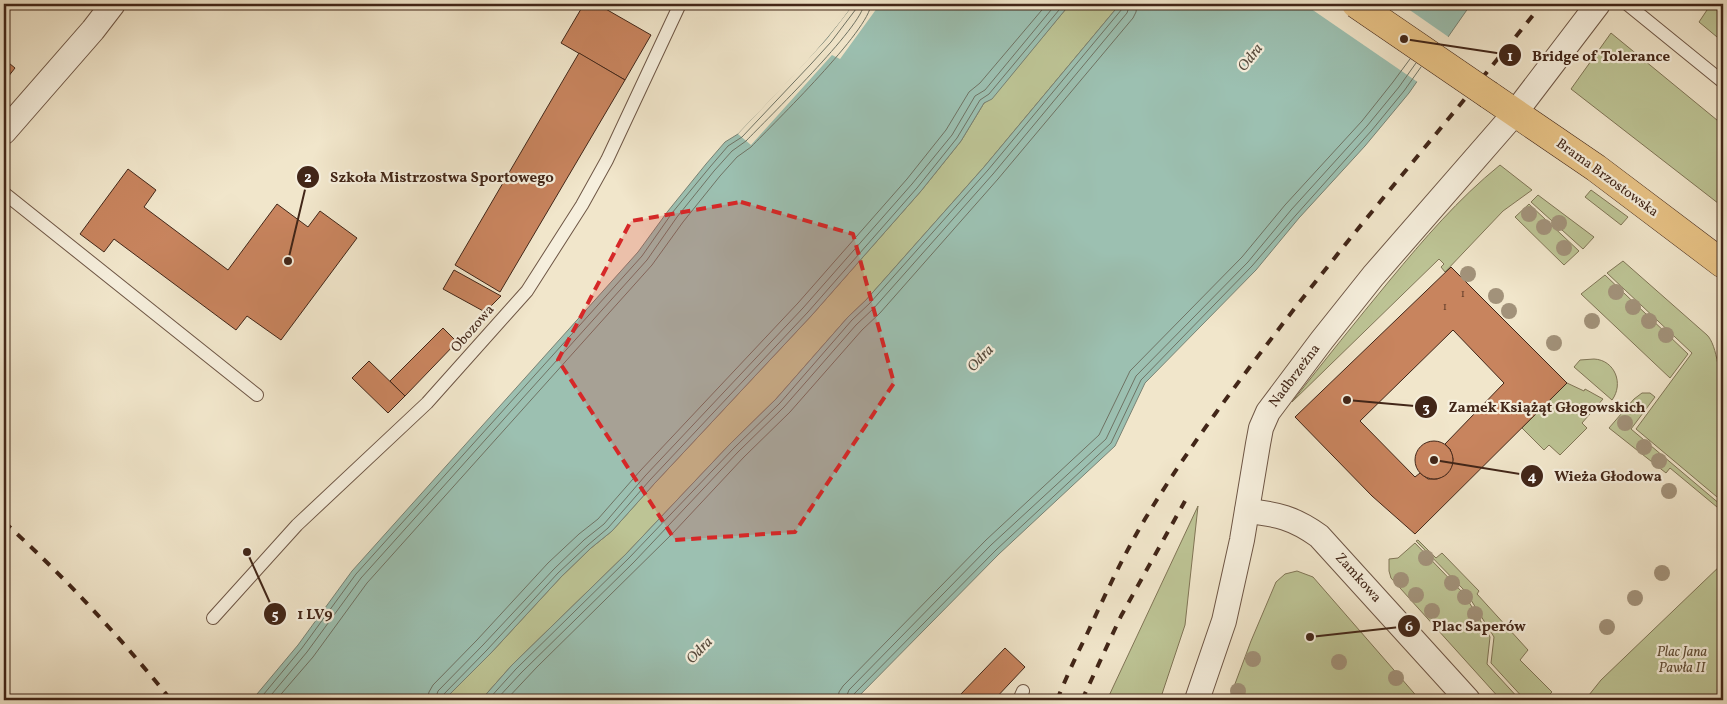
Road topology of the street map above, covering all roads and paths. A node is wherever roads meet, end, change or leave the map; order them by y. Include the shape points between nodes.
1 (113, 4) edge
2 (680, 4) edge
3 (1356, 4) edge
4 (1598, 4) edge
5 (1627, 4) edge
6 (1723, 82) edge
7 (1515, 112) junction
8 (4, 132) edge
9 (4, 193) edge
10 (1723, 264) edge
11 (257, 395) dead end
12 (1247, 511) junction
13 (213, 618) dead end
14 (1197, 700) edge
15 (1468, 700) edge

1 - 8 street
2 - 13 lane, Obozowa via 607,160 527,290 427,403 297,525
3 - 7 main road, Brama Brzostowska, bridge
4 - 7 street, Nadbrzeżna
5 - 6 lane
7 - 10 main road, Brama Brzostowska via 1596,168
7 - 12 street, Nadbrzeżna via 1374,276 1273,405 1261,428
9 - 11 lane
12 - 14 street, Nadbrzeżna via 1224,621
12 - 15 street, Zamkowa via 1284,517 1319,536

